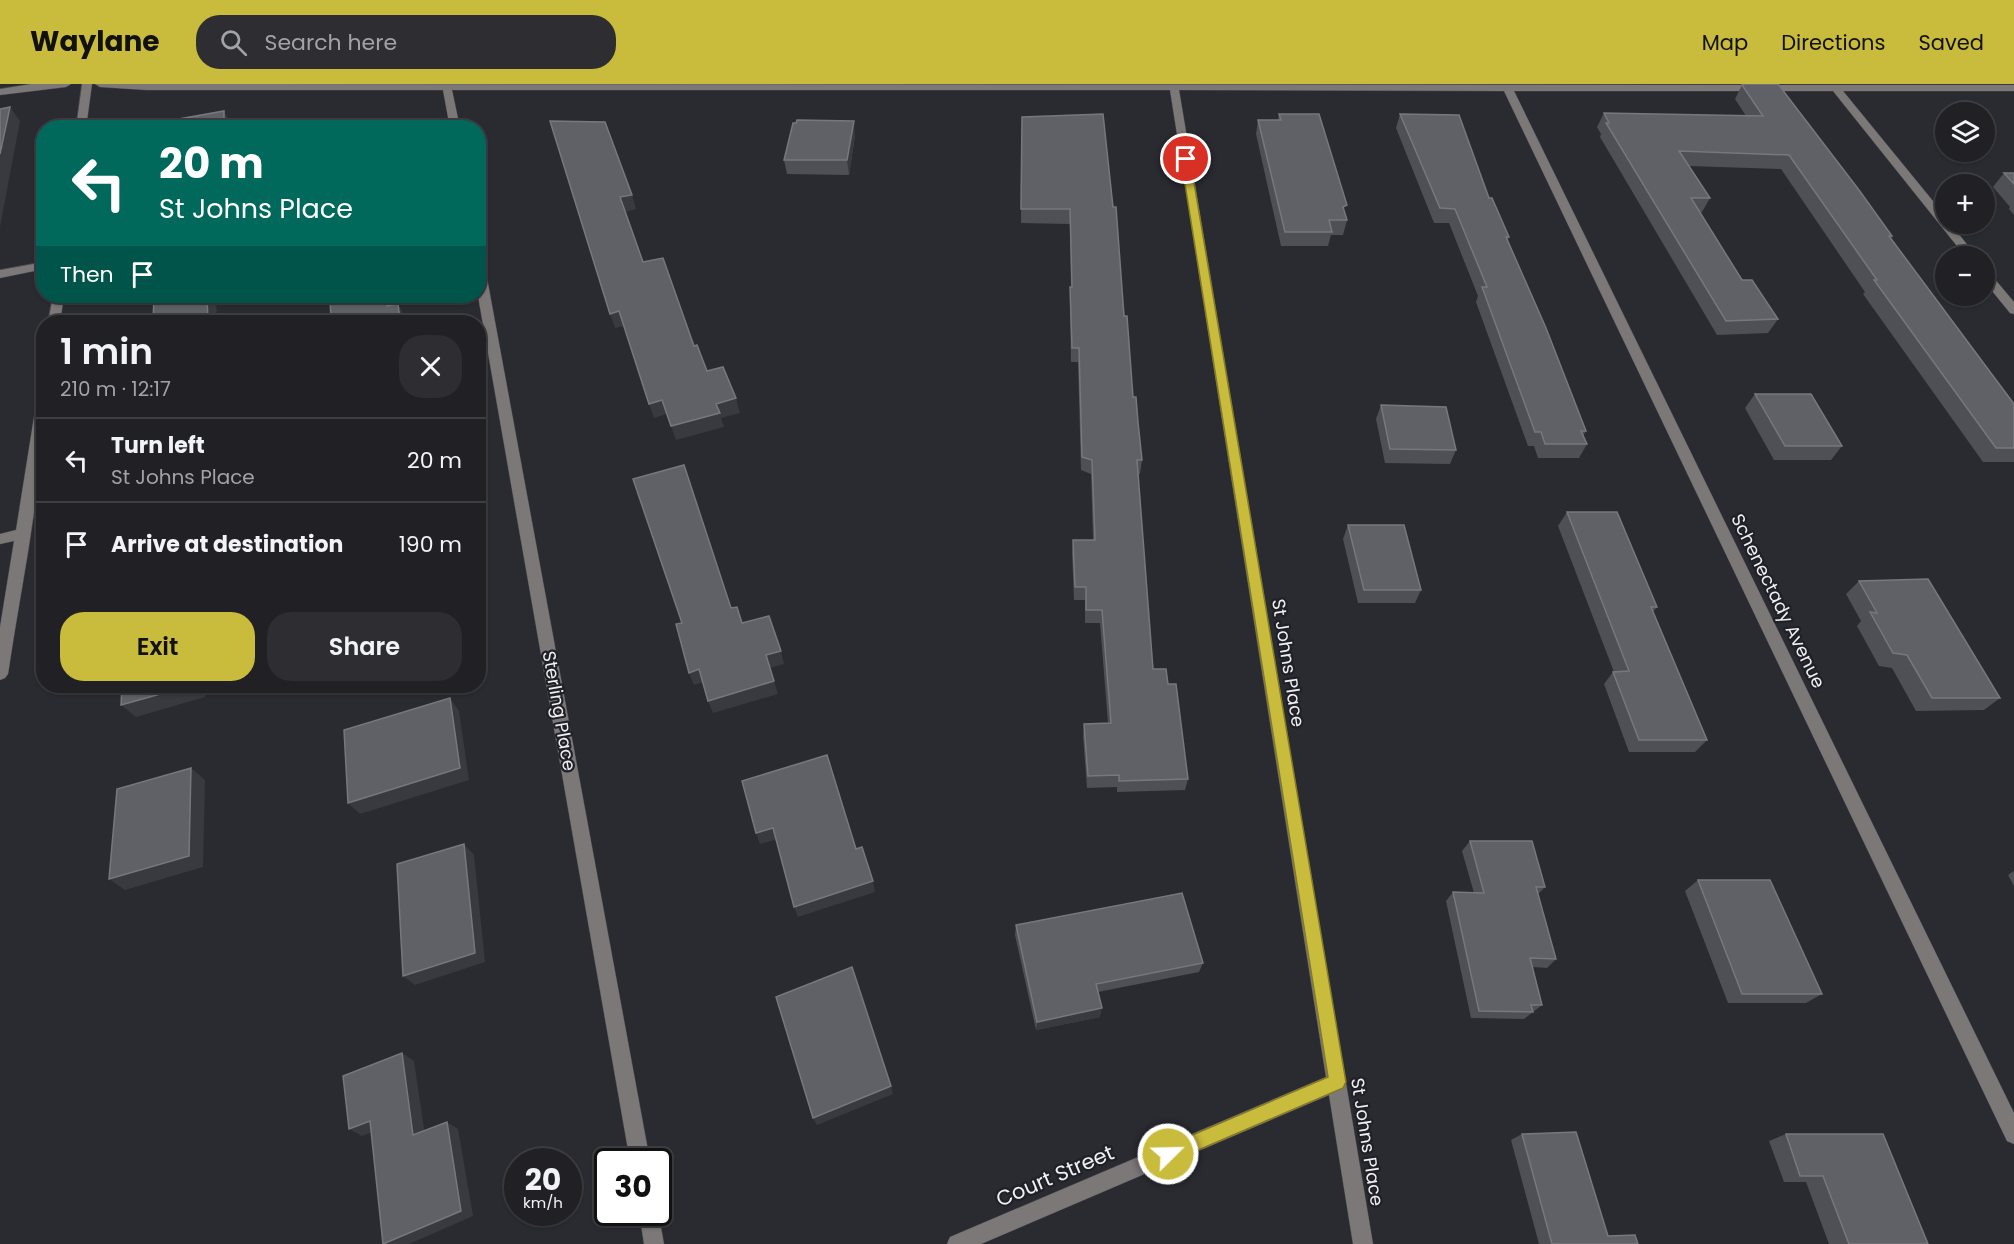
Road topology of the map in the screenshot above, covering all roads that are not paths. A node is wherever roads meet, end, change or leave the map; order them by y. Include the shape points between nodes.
1 (66, 84) edge
2 (87, 84) edge
3 (100, 84) edge
4 (1507, 85) edge
5 (447, 87) junction
6 (1174, 87) junction
7 (1836, 88) junction
8 (2014, 88) edge
9 (0, 92) edge
10 (82, 120) edge
11 (453, 120) edge
12 (1963, 246) edge
13 (36, 267) edge
14 (0, 274) edge
15 (1995, 287) edge
16 (486, 303) edge
17 (2014, 310) edge
18 (36, 446) edge
19 (23, 533) junction
20 (0, 539) edge
21 (0, 674) edge
22 (1337, 1082) junction
23 (2014, 1134) edge
24 (638, 1148) edge
25 (651, 1226) edge
26 (654, 1244) edge
27 (957, 1244) edge
28 (1363, 1244) edge

1 - 9 street
2 - 10 street
3 - 5 street
4 - 6 street
4 - 7 street
4 - 23 street, Schenectady Avenue
5 - 6 street
5 - 11 street
6 - 22 street, St Johns Place
7 - 8 street
7 - 12 street
13 - 14 street
15 - 17 street
16 - 24 street, Sterling Place
18 - 19 street
19 - 20 street
19 - 21 street
22 - 27 street, Court Street
22 - 28 street, St Johns Place
25 - 26 street

